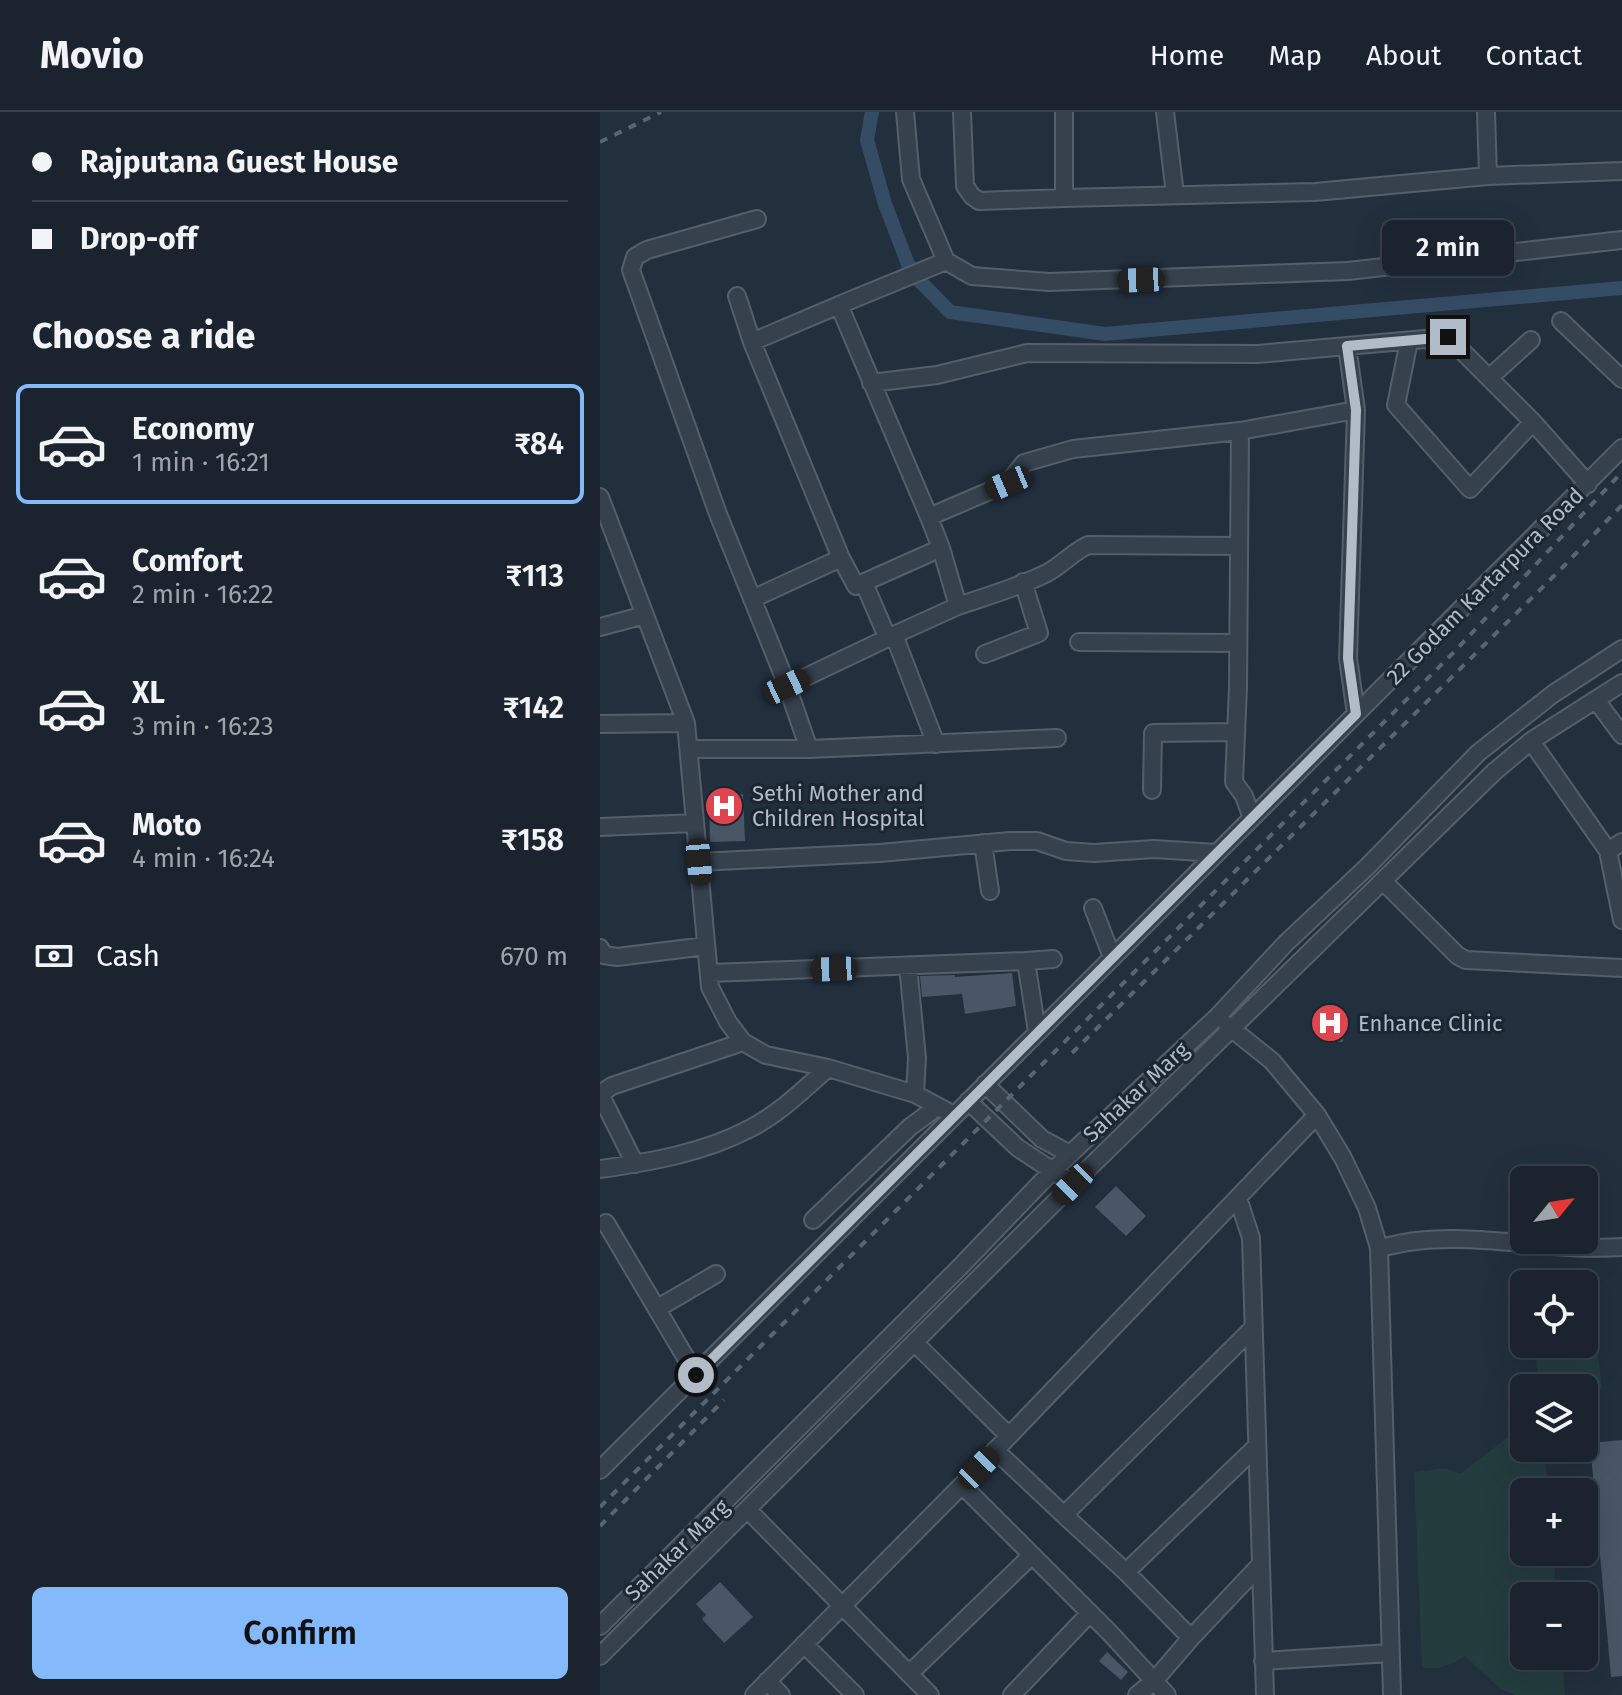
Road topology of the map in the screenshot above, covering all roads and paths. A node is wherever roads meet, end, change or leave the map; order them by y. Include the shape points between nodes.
1 (905, 112) edge
2 (962, 112) edge
3 (1064, 112) edge
4 (1165, 112) edge
5 (1171, 112) edge
6 (1486, 112) edge
7 (1622, 171) edge
8 (1488, 176) junction
9 (1175, 194) junction
10 (1064, 198) junction
11 (757, 219) dead end
12 (1622, 240) edge
13 (941, 264) junction
14 (737, 296) dead end
15 (839, 305) junction
16 (1561, 321) dead end
17 (1531, 340) dead end
18 (1409, 341) junction
19 (752, 342) junction
20 (1347, 346) junction
21 (1619, 370) edge
22 (1489, 378) junction
23 (871, 383) junction
24 (1356, 410) junction
25 (1533, 422) junction
26 (1240, 431) junction
27 (1622, 448) edge
28 (1588, 484) junction
29 (600, 497) edge
30 (929, 517) junction
31 (604, 519) edge
32 (1238, 546) junction
33 (941, 548) junction
34 (841, 558) junction
35 (1023, 582) junction
36 (864, 583) junction
37 (752, 599) junction
38 (958, 606) junction
39 (645, 615) junction
40 (600, 627) edge
41 (891, 637) junction
42 (1079, 642) dead end
43 (1238, 643) junction
44 (1622, 649) edge
45 (985, 654) dead end
46 (1622, 683) edge
47 (787, 686) junction
48 (1596, 700) junction
49 (1356, 714) junction
50 (686, 723) junction
51 (600, 724) edge
52 (1236, 732) junction
53 (1622, 735) edge
54 (1057, 738) dead end
55 (1531, 741) junction
56 (936, 744) junction
57 (689, 749) junction
58 (809, 749) junction
59 (1152, 790) dead end
60 (1252, 818) junction
61 (695, 823) junction
62 (600, 827) edge
63 (983, 843) junction
64 (1615, 847) edge
65 (1216, 853) junction
66 (699, 862) junction
67 (1383, 881) junction
68 (990, 891) dead end
69 (1093, 908) dead end
70 (1622, 920) edge
71 (706, 946) junction
72 (600, 948) edge
73 (1112, 957) junction
74 (1053, 959) dead end
75 (1026, 961) junction
76 (908, 966) junction
77 (1622, 968) edge
78 (709, 973) junction
79 (1218, 1016) junction
80 (1232, 1031) junction
81 (1037, 1032) junction
82 (743, 1042) junction
83 (828, 1068) junction
84 (985, 1084) junction
85 (600, 1094) edge
86 (915, 1094) junction
87 (968, 1101) junction
88 (937, 1107) junction
89 (954, 1115) junction
90 (1317, 1115) junction
91 (1070, 1154) junction
92 (635, 1164) junction
93 (600, 1169) edge
94 (1053, 1170) junction
95 (1073, 1184) junction
96 (1238, 1198) junction
97 (813, 1220) dead end
98 (606, 1223) dead end
99 (1622, 1247) edge
100 (1379, 1248) junction
101 (716, 1274) dead end
102 (658, 1308) junction
103 (1252, 1329) junction
104 (915, 1343) junction
105 (696, 1375) junction
106 (1009, 1436) junction
107 (1256, 1447) junction
108 (995, 1450) junction
109 (601, 1467) edge
110 (962, 1485) junction
111 (748, 1510) junction
112 (1064, 1515) junction
113 (1032, 1555) junction
114 (1260, 1565) junction
115 (1126, 1572) junction
116 (842, 1606) junction
117 (1090, 1613) junction
118 (600, 1626) edge
119 (1191, 1638) junction
120 (804, 1644) junction
121 (1390, 1653) junction
122 (600, 1656) edge
123 (1263, 1661) junction
124 (909, 1674) junction
125 (767, 1681) junction
126 (1154, 1681) junction
127 (754, 1695) edge
128 (781, 1695) edge
129 (855, 1695) edge
130 (930, 1695) edge
131 (1012, 1695) edge
132 (1137, 1695) edge
133 (1167, 1695) edge
134 (1265, 1695) edge
135 (1392, 1695) edge

1 - 13 street via 911,179
2 - 10 street via 965,186 972,196 979,201
3 - 10 street
4 - 5 street
4 - 9 street
6 - 8 street
7 - 8 street
8 - 9 street via 1315,192
9 - 10 street
11 - 37 street via 647,250 635,257 631,270
12 - 13 street via 1348,271 1111,281 972,276
13 - 15 street
14 - 19 street
15 - 19 street
15 - 23 street
16 - 21 street
17 - 22 street
18 - 20 street
18 - 22 street via 1448,337
18 - 25 street via 1396,405 1470,489
19 - 34 street
20 - 23 street via 1257,354 1027,353 937,375
20 - 24 street
22 - 25 street
23 - 30 street
24 - 26 street
24 - 49 street via 1348,658
25 - 28 street
26 - 30 street via 1073,449 1024,463 1008,483
26 - 32 street
27 - 28 street, 22 Godam Kartarpura Road
28 - 49 street, 22 Godam Kartarpura Road
29 - 31 street
30 - 33 street
31 - 39 street
32 - 35 street via 1088,545
32 - 43 street
33 - 36 street
33 - 38 street
34 - 36 street via 856,586
34 - 37 street
35 - 38 street
35 - 45 street via 1039,633
36 - 41 street
37 - 47 street
38 - 41 street
39 - 40 street
39 - 50 street
41 - 47 street
41 - 56 street
42 - 43 street
43 - 52 street
44 - 79 street, Sahakar Marg via 1478,753
46 - 48 street, Sahakar Marg
47 - 58 street
48 - 53 street
48 - 55 street, Sahakar Marg
49 - 60 street, 22 Godam Kartarpura Road
50 - 51 street
50 - 57 street
52 - 59 street via 1153,733
52 - 60 street via 1234,782
54 - 56 street
55 - 64 street
55 - 67 street, Sahakar Marg
56 - 58 street
57 - 58 street
57 - 61 street
60 - 65 street, 22 Godam Kartarpura Road
61 - 62 street
61 - 66 street
63 - 65 street via 1037,841 1094,853
63 - 66 street
63 - 68 street
64 - 70 street
65 - 73 street, 22 Godam Kartarpura Road
66 - 71 street
67 - 77 street via 1466,960
67 - 80 street, Sahakar Marg
69 - 73 street
71 - 72 street via 617,957 604,955
71 - 78 street
73 - 81 street, 22 Godam Kartarpura Road
74 - 75 street
75 - 76 street
75 - 81 street
76 - 78 street
76 - 86 street
78 - 82 street via 710,987
79 - 80 street
79 - 91 street, Sahakar Marg
80 - 90 street via 1272,1061
80 - 95 street, Sahakar Marg
81 - 84 street, 22 Godam Kartarpura Road
82 - 83 street via 766,1055
82 - 85 street
83 - 86 street
83 - 92 street via 750,1129 700,1150
84 - 87 street, 22 Godam Kartarpura Road
84 - 91 street via 1042,1139
85 - 92 street
86 - 88 street
87 - 89 street, 22 Godam Kartarpura Road
87 - 94 street via 1018,1148
88 - 89 street
88 - 97 street
89 - 105 street, 22 Godam Kartarpura Road
90 - 96 street
90 - 100 street via 1367,1208
91 - 94 street, Sahakar Marg
92 - 93 street
94 - 95 street
94 - 118 street, Sahakar Marg
95 - 104 street, Sahakar Marg
96 - 103 street via 1251,1238
96 - 106 street
98 - 102 street
99 - 100 street via 1462,1240
100 - 121 street
101 - 102 street
102 - 105 street
103 - 107 street
103 - 112 street
104 - 106 street
104 - 111 street, Sahakar Marg
105 - 109 street, 22 Godam Kartarpura Road
106 - 108 street
107 - 114 street
107 - 115 street
108 - 110 street
108 - 112 street
110 - 113 street
110 - 116 street
111 - 116 street
111 - 122 street, Sahakar Marg
112 - 115 street
113 - 117 street
113 - 124 street
114 - 119 street
114 - 123 street
115 - 119 street
116 - 120 street
116 - 124 street
117 - 126 street
117 - 131 street
119 - 126 street
120 - 125 street
120 - 129 street
121 - 123 street
121 - 135 street
123 - 134 street
124 - 130 street
125 - 127 street
125 - 128 street
126 - 132 street
126 - 133 street

